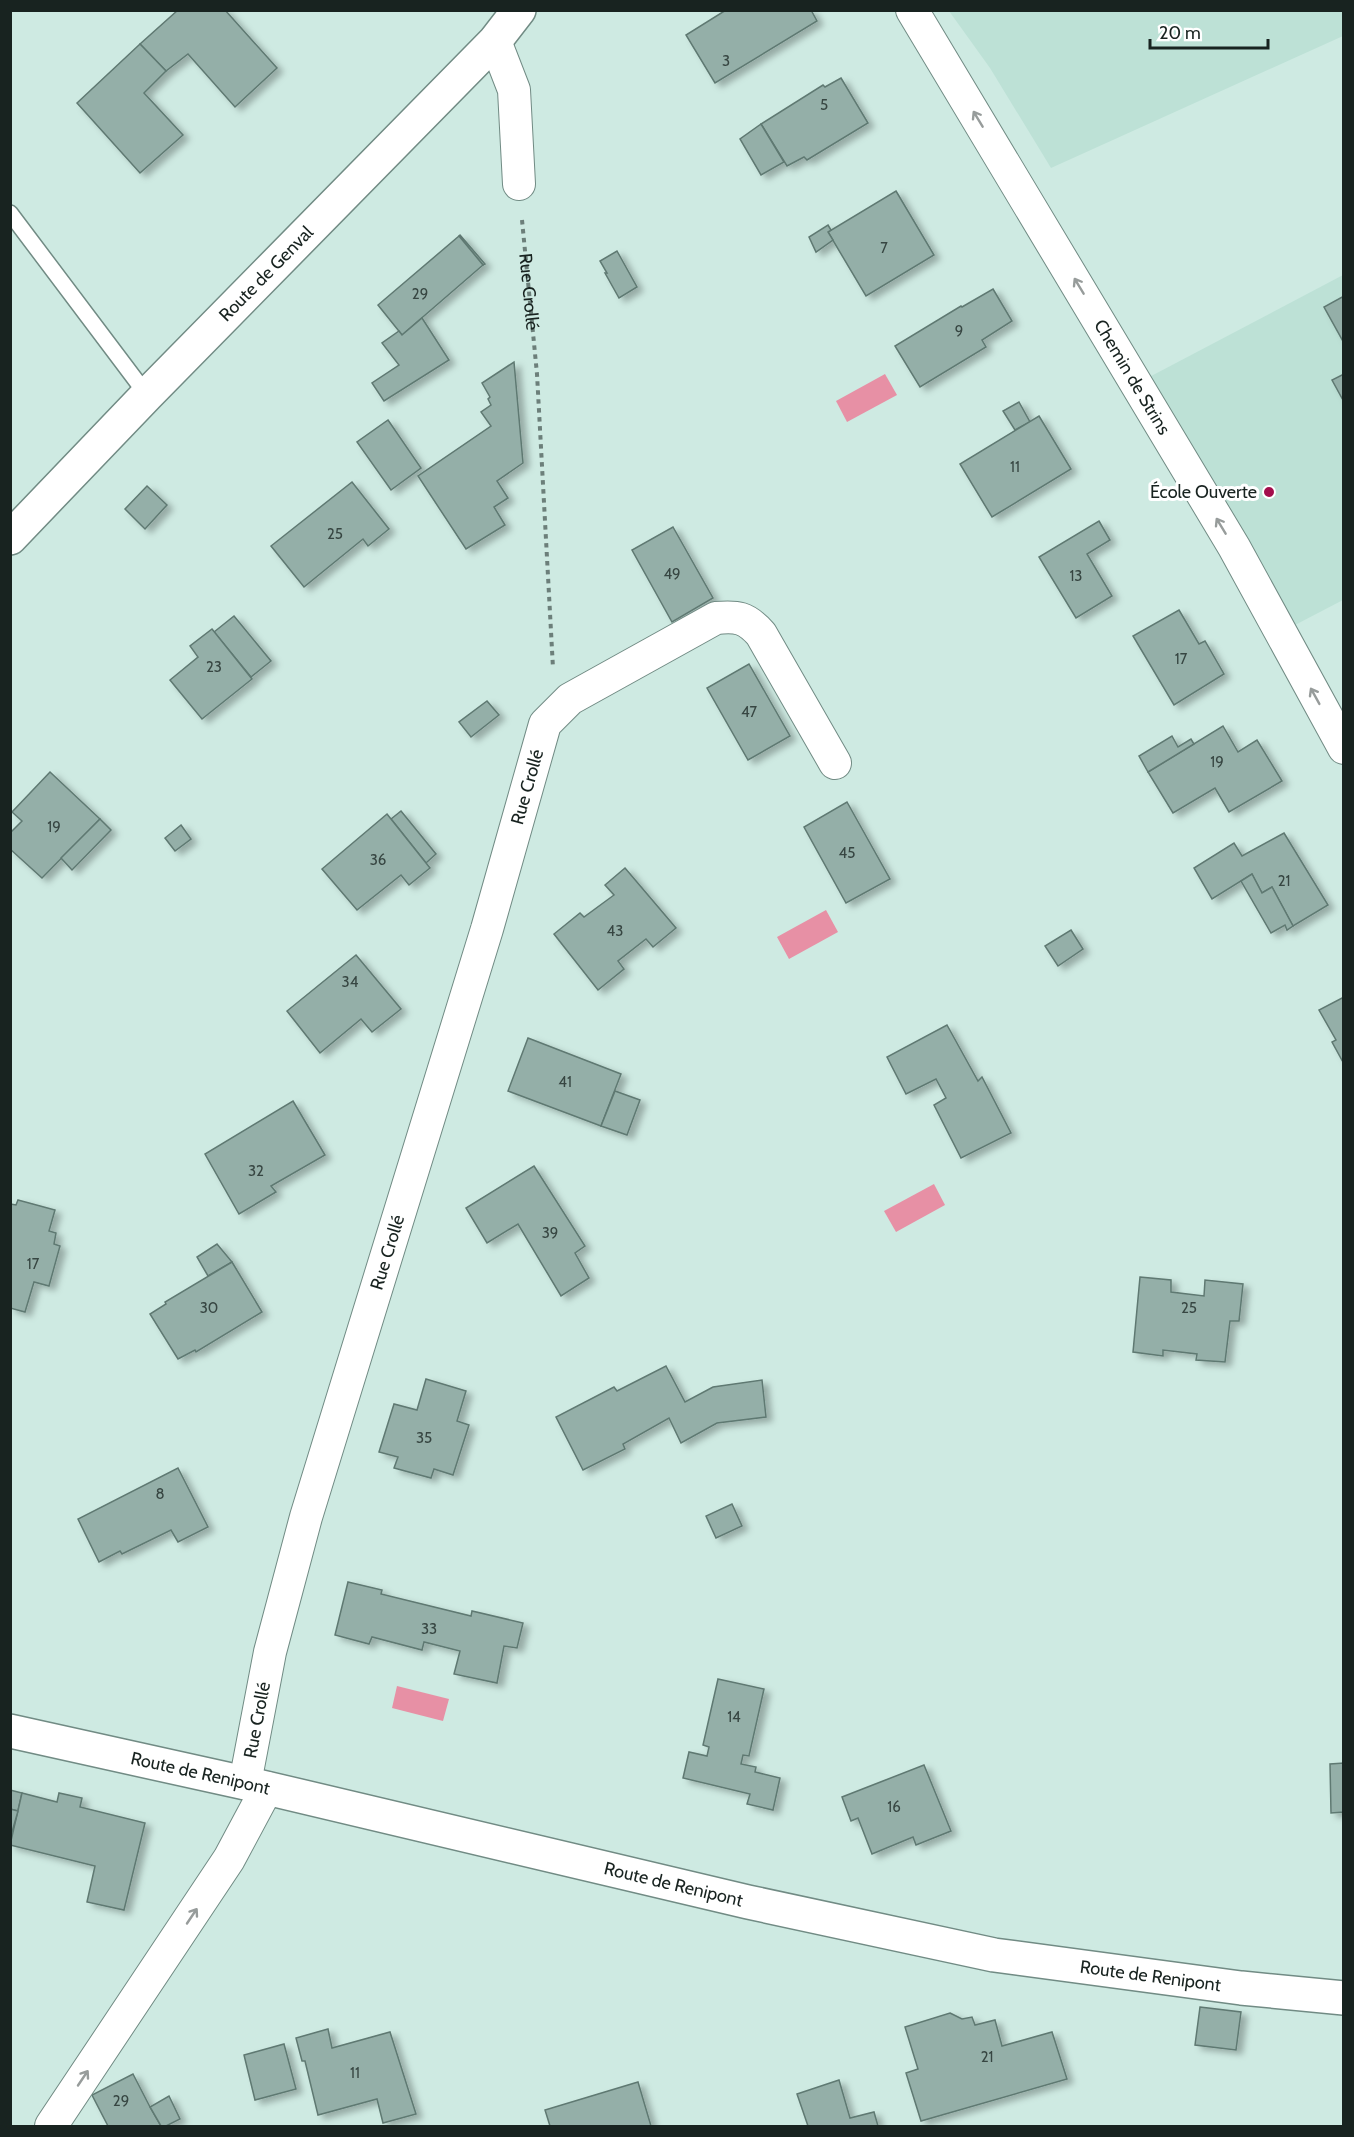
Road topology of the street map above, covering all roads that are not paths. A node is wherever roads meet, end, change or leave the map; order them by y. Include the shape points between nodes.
1 (519, 10) edge
2 (912, 10) edge
3 (495, 41) junction
4 (519, 184) road end
5 (10, 213) edge
6 (147, 395) junction
7 (10, 538) edge
8 (1344, 748) edge
9 (835, 763) dead end
10 (10, 1731) edge
11 (256, 1786) junction
12 (1344, 1998) edge
13 (51, 2127) edge

1 - 3 street, Route de Genval
8 -> 2 street, Chemin de Strins via 1234,547
3 - 4 street via 514,90
3 - 6 street, Route de Genval
5 - 6 lane
6 - 7 street, Route de Genval
9 - 11 street, Rue Crollé via 761,634 751,623 734,616 716,618 570,699 545,724 487,929 306,1517 270,1652
10 - 11 street, Route de Renipont
11 - 12 street, Route de Renipont via 748,1902 994,1955
13 -> 11 street, Rue Crollé via 230,1859

